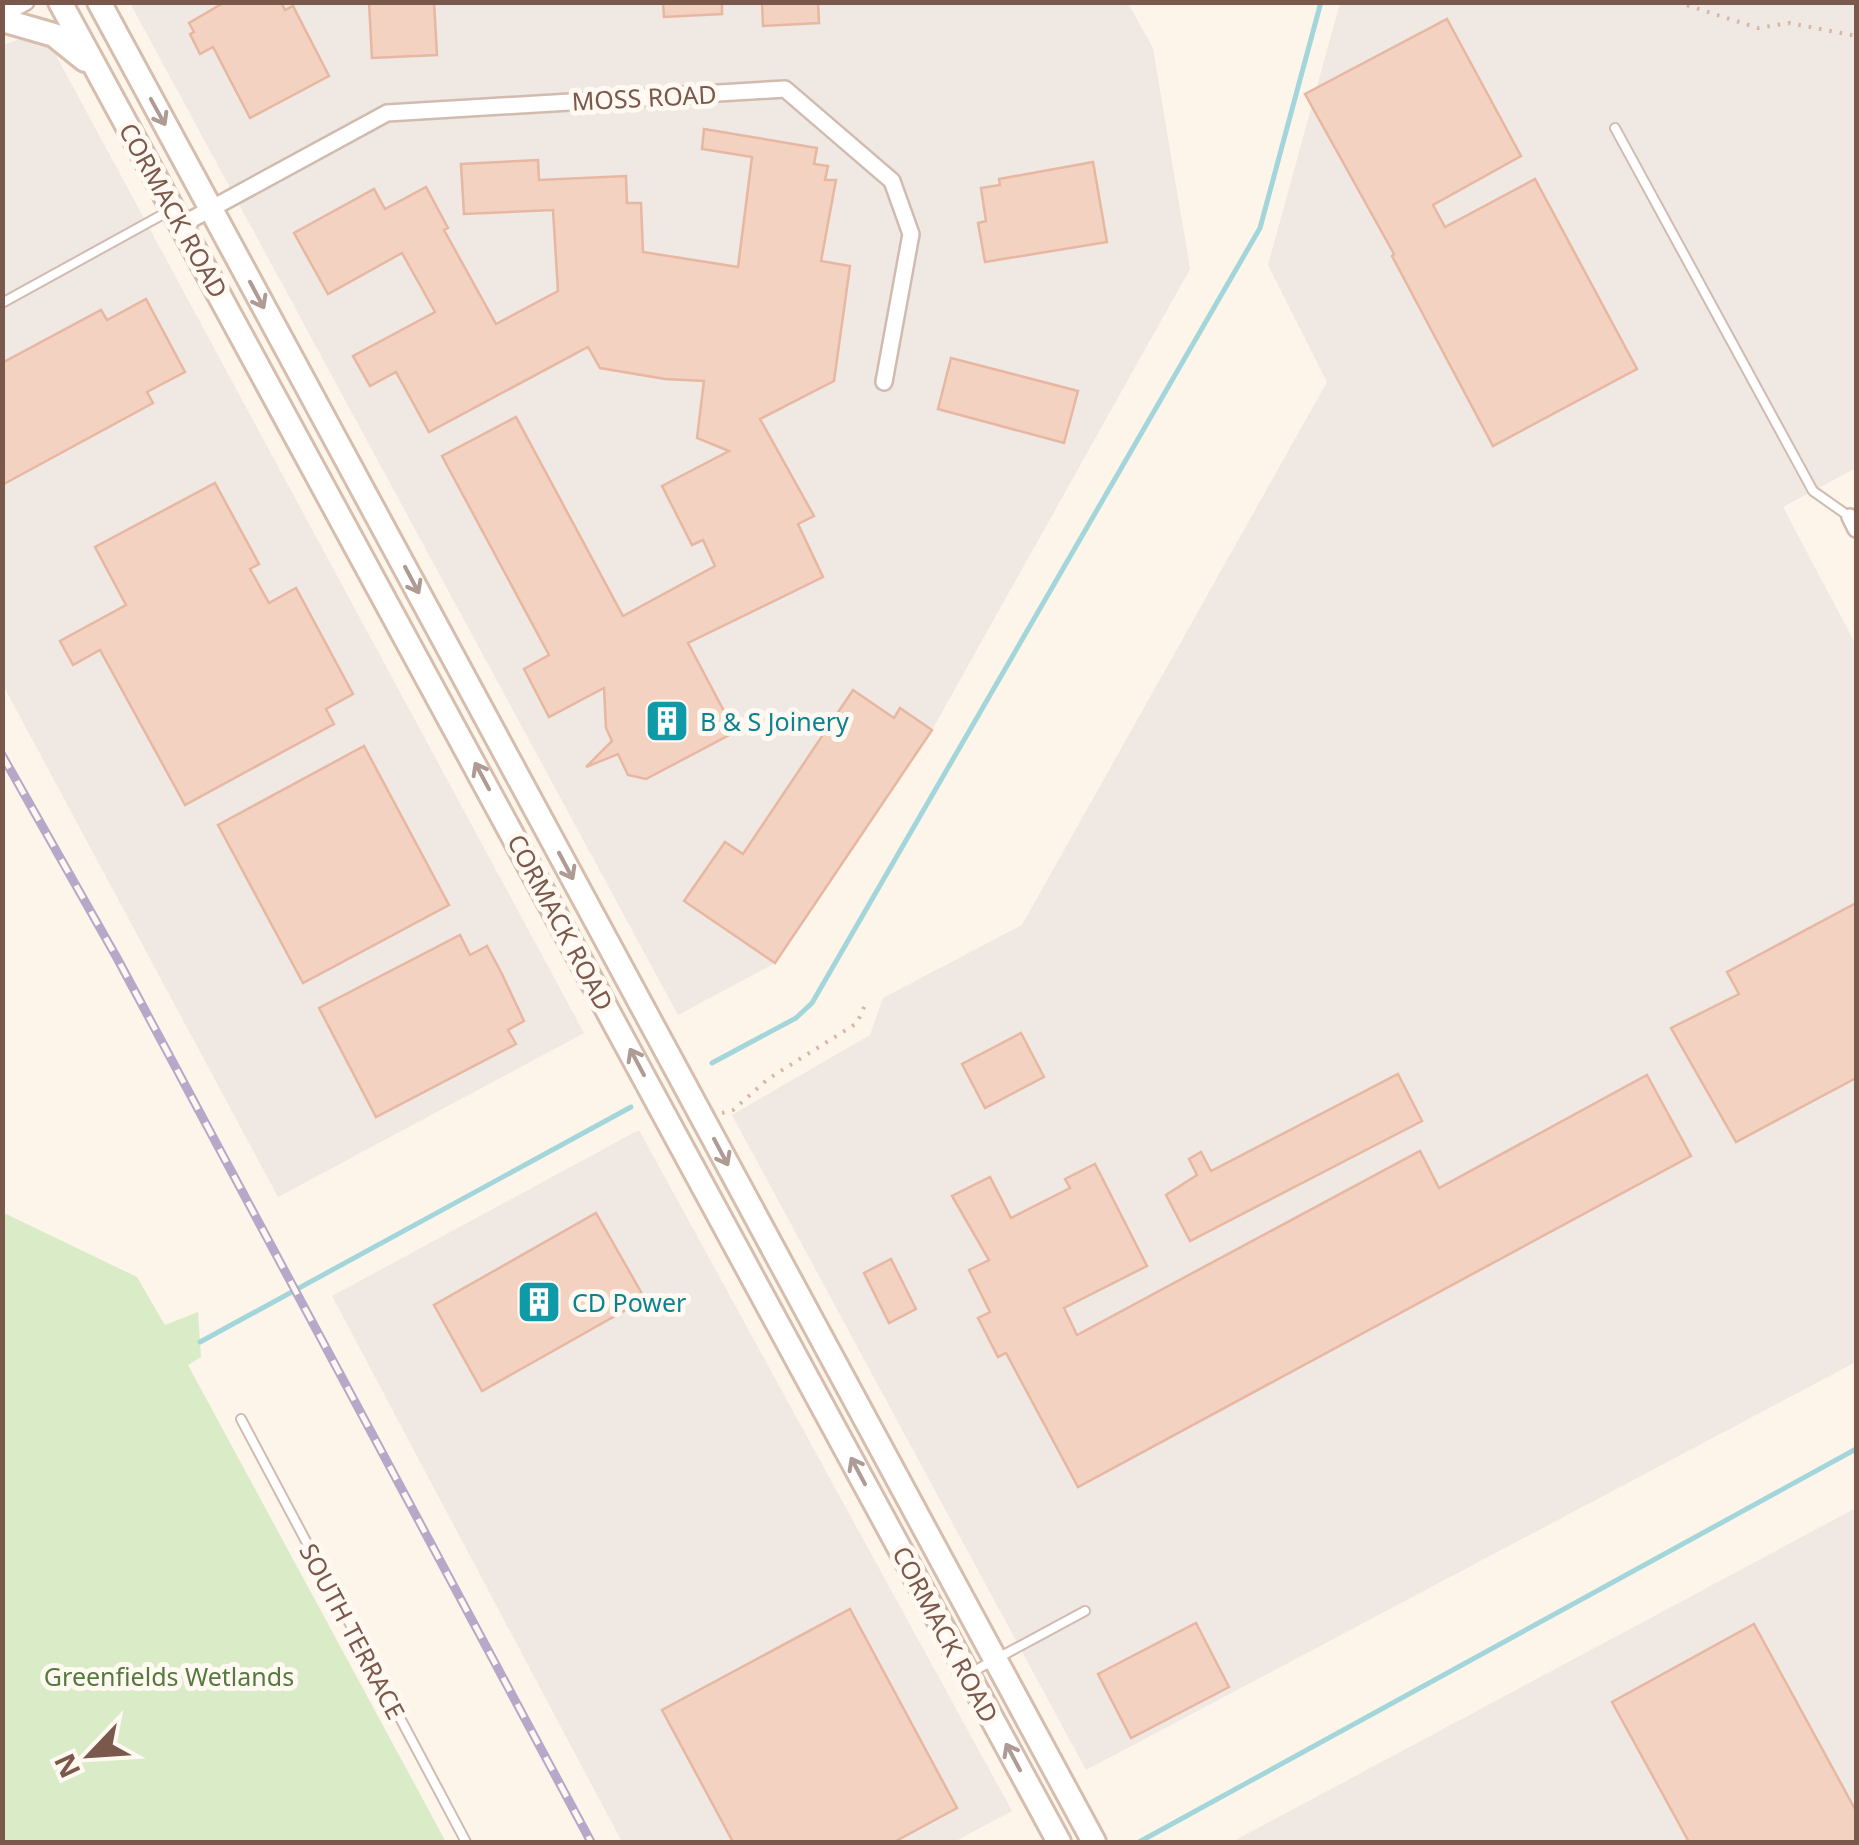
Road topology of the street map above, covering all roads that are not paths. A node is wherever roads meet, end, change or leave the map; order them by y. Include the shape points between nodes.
1 (26, 2) edge
2 (60, 2) edge
3 (77, 2) edge
4 (98, 2) edge
5 (2, 18) edge
6 (112, 26) junction
7 (92, 66) junction
8 (1614, 128) dead end
9 (211, 209) junction
10 (178, 216) junction
11 (2, 303) edge
12 (884, 382) dead end
13 (1853, 523) edge
14 (241, 1419) dead end
15 (1085, 1611) dead end
16 (995, 1660) junction
17 (968, 1674) junction
18 (466, 1842) edge
19 (1056, 1842) edge
20 (1094, 1842) edge

1 - 5 street
2 - 7 street, CORMACK ROAD
3 - 6 street
4 - 6 street, CORMACK ROAD
5 - 7 street via 54,36
6 -> 9 street, CORMACK ROAD
7 - 10 street, CORMACK ROAD
8 - 13 lane via 1812,490
9 - 10 street, MOSS ROAD
9 - 12 street, MOSS ROAD via 387,113 784,89 892,181 911,234
9 -> 16 street, CORMACK ROAD
10 - 11 lane
17 -> 10 street, CORMACK ROAD
14 - 18 lane, SOUTH TERRACE
15 - 16 lane
16 - 17 lane
16 - 20 street, CORMACK ROAD
19 -> 17 street, CORMACK ROAD

